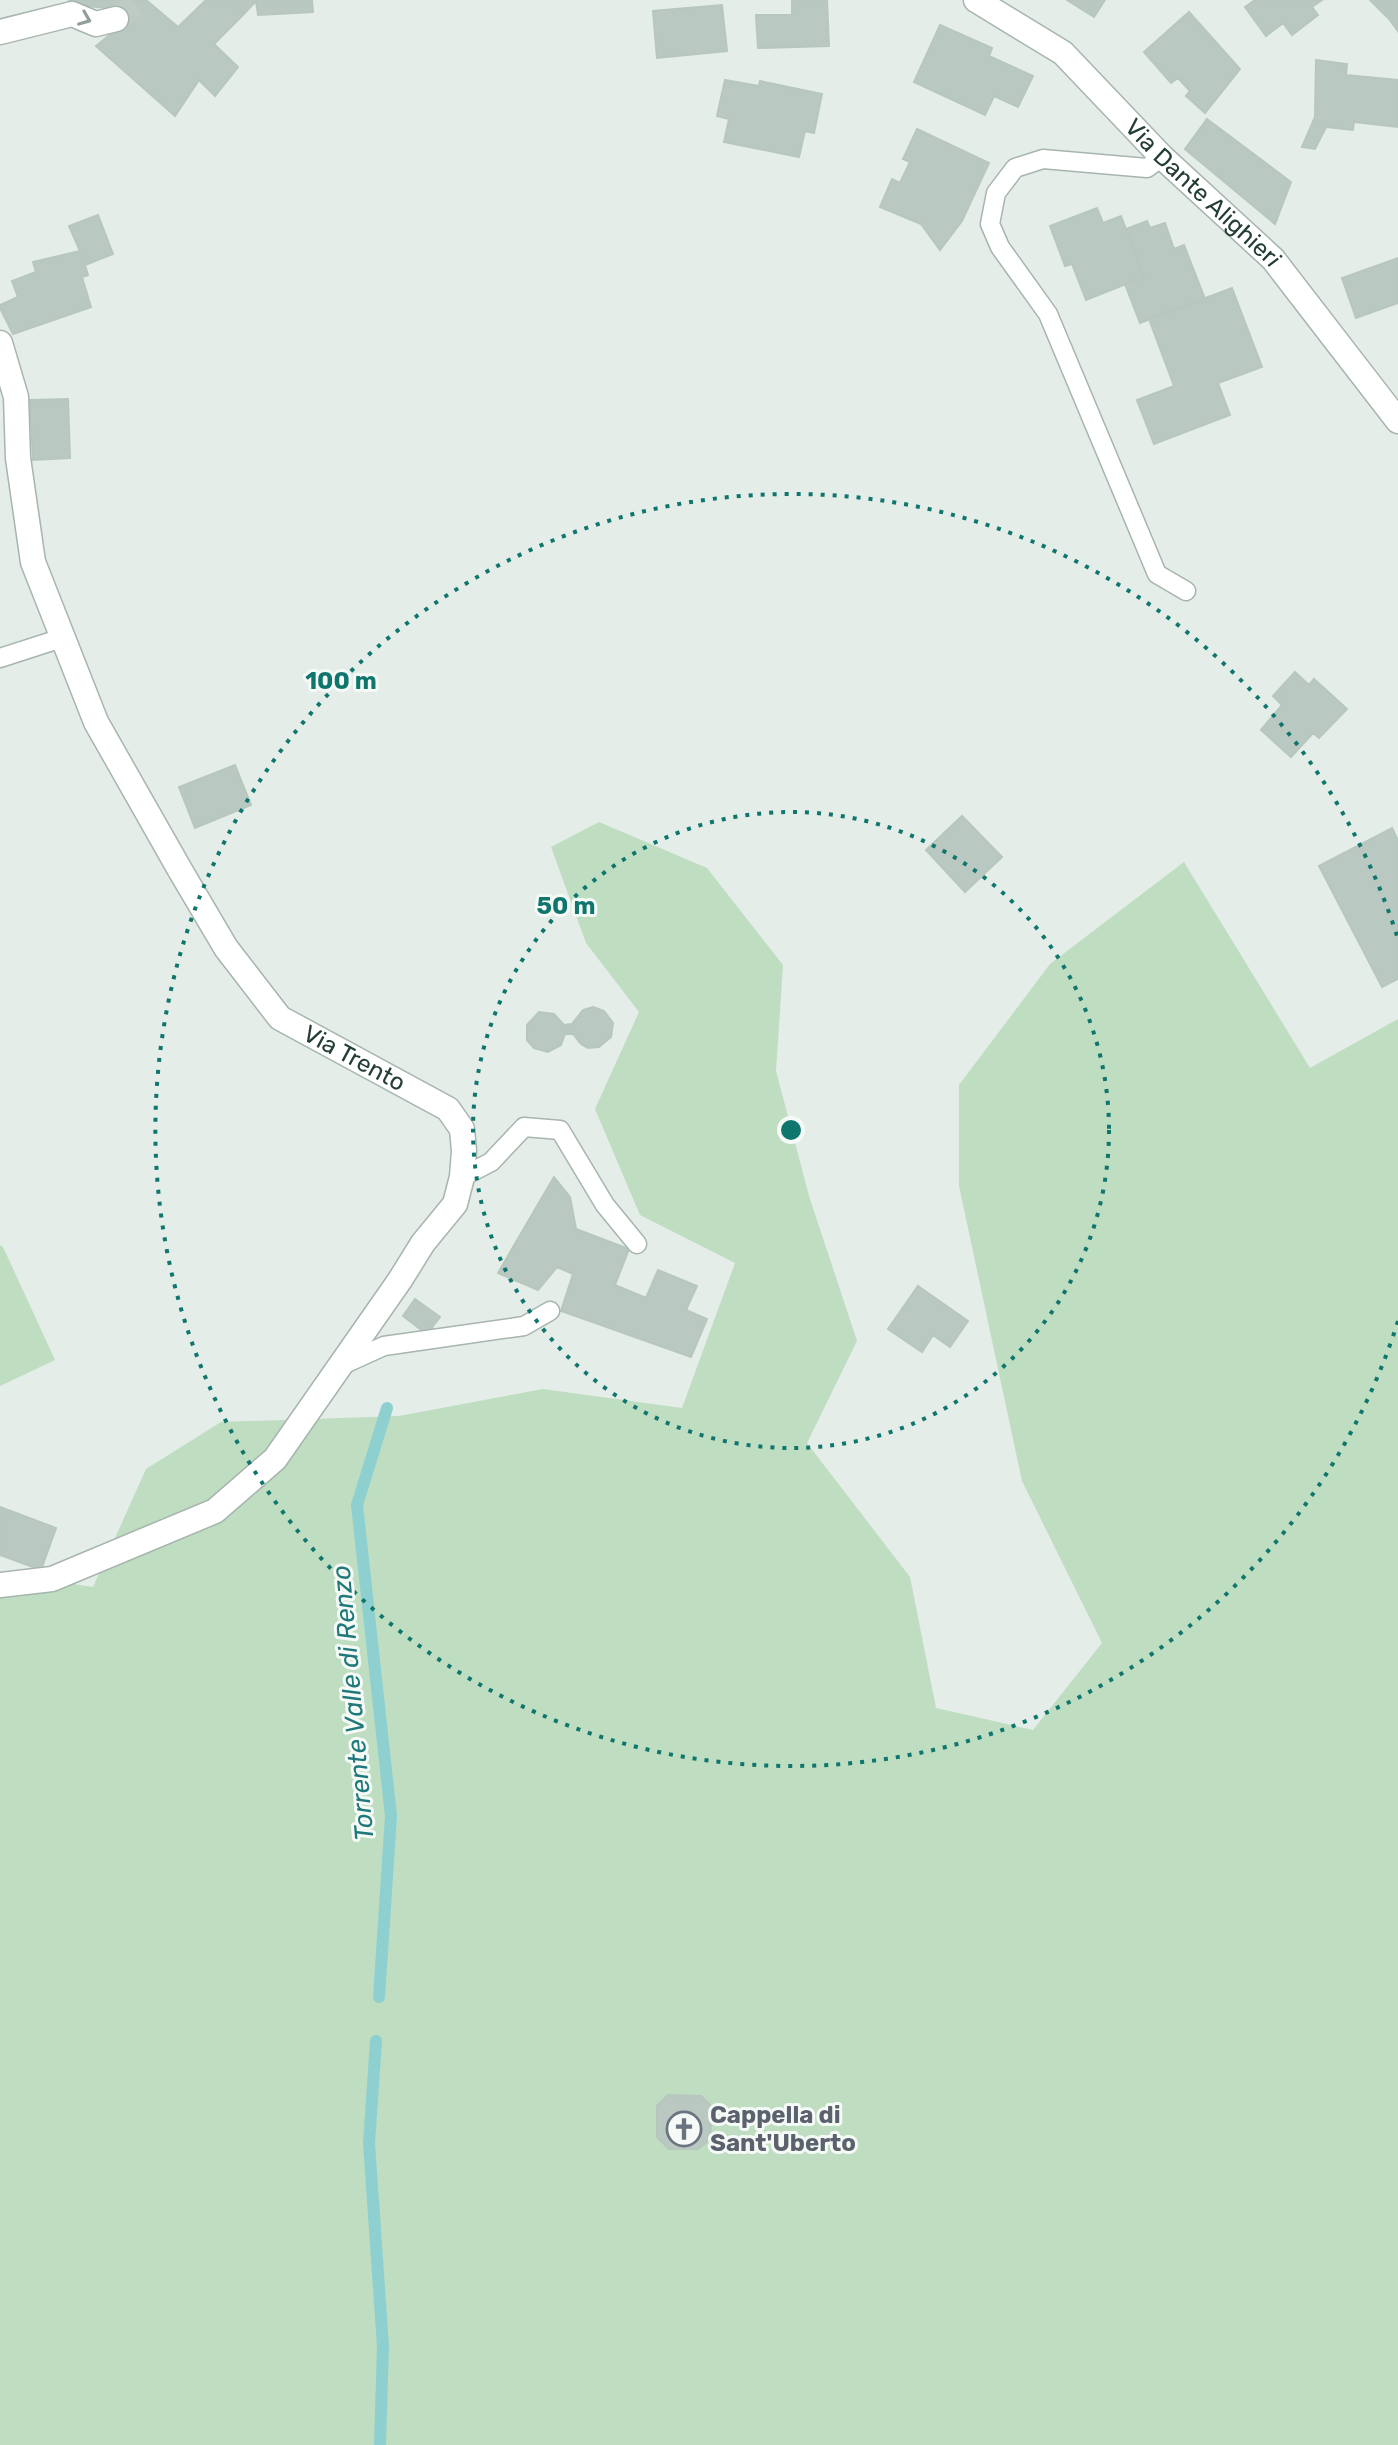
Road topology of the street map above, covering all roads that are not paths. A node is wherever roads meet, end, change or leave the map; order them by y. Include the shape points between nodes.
1 (976, 0) edge
2 (116, 19) tunnel mouth
3 (0, 32) edge
4 (1162, 157) junction
5 (0, 343) edge
6 (1398, 421) edge
7 (1186, 591) dead end
8 (62, 638) junction
9 (0, 658) edge
10 (462, 1177) junction
11 (637, 1244) dead end
12 (550, 1311) dead end
13 (340, 1366) junction
14 (0, 1585) edge

1 - 4 street, Via Dante Alighieri via 1063,53
3 -> 2 street via 72,14 96,24
4 - 6 street, Via Dante Alighieri via 1273,259
4 - 7 lane via 1147,168 1043,159 1015,168 996,193 990,224 1000,247 1048,314 1157,574
5 - 8 street, Via Trento via 16,397 18,458 33,562
8 - 9 lane
8 - 10 street, Via Trento via 96,722 226,948 280,1018 448,1109 462,1129
10 - 11 lane via 491,1162 524,1127 560,1130 605,1205
10 - 13 street, Via Trento via 455,1204
12 - 13 lane via 524,1326 384,1346
13 - 14 street, Via Trento via 275,1459 215,1511 52,1579

